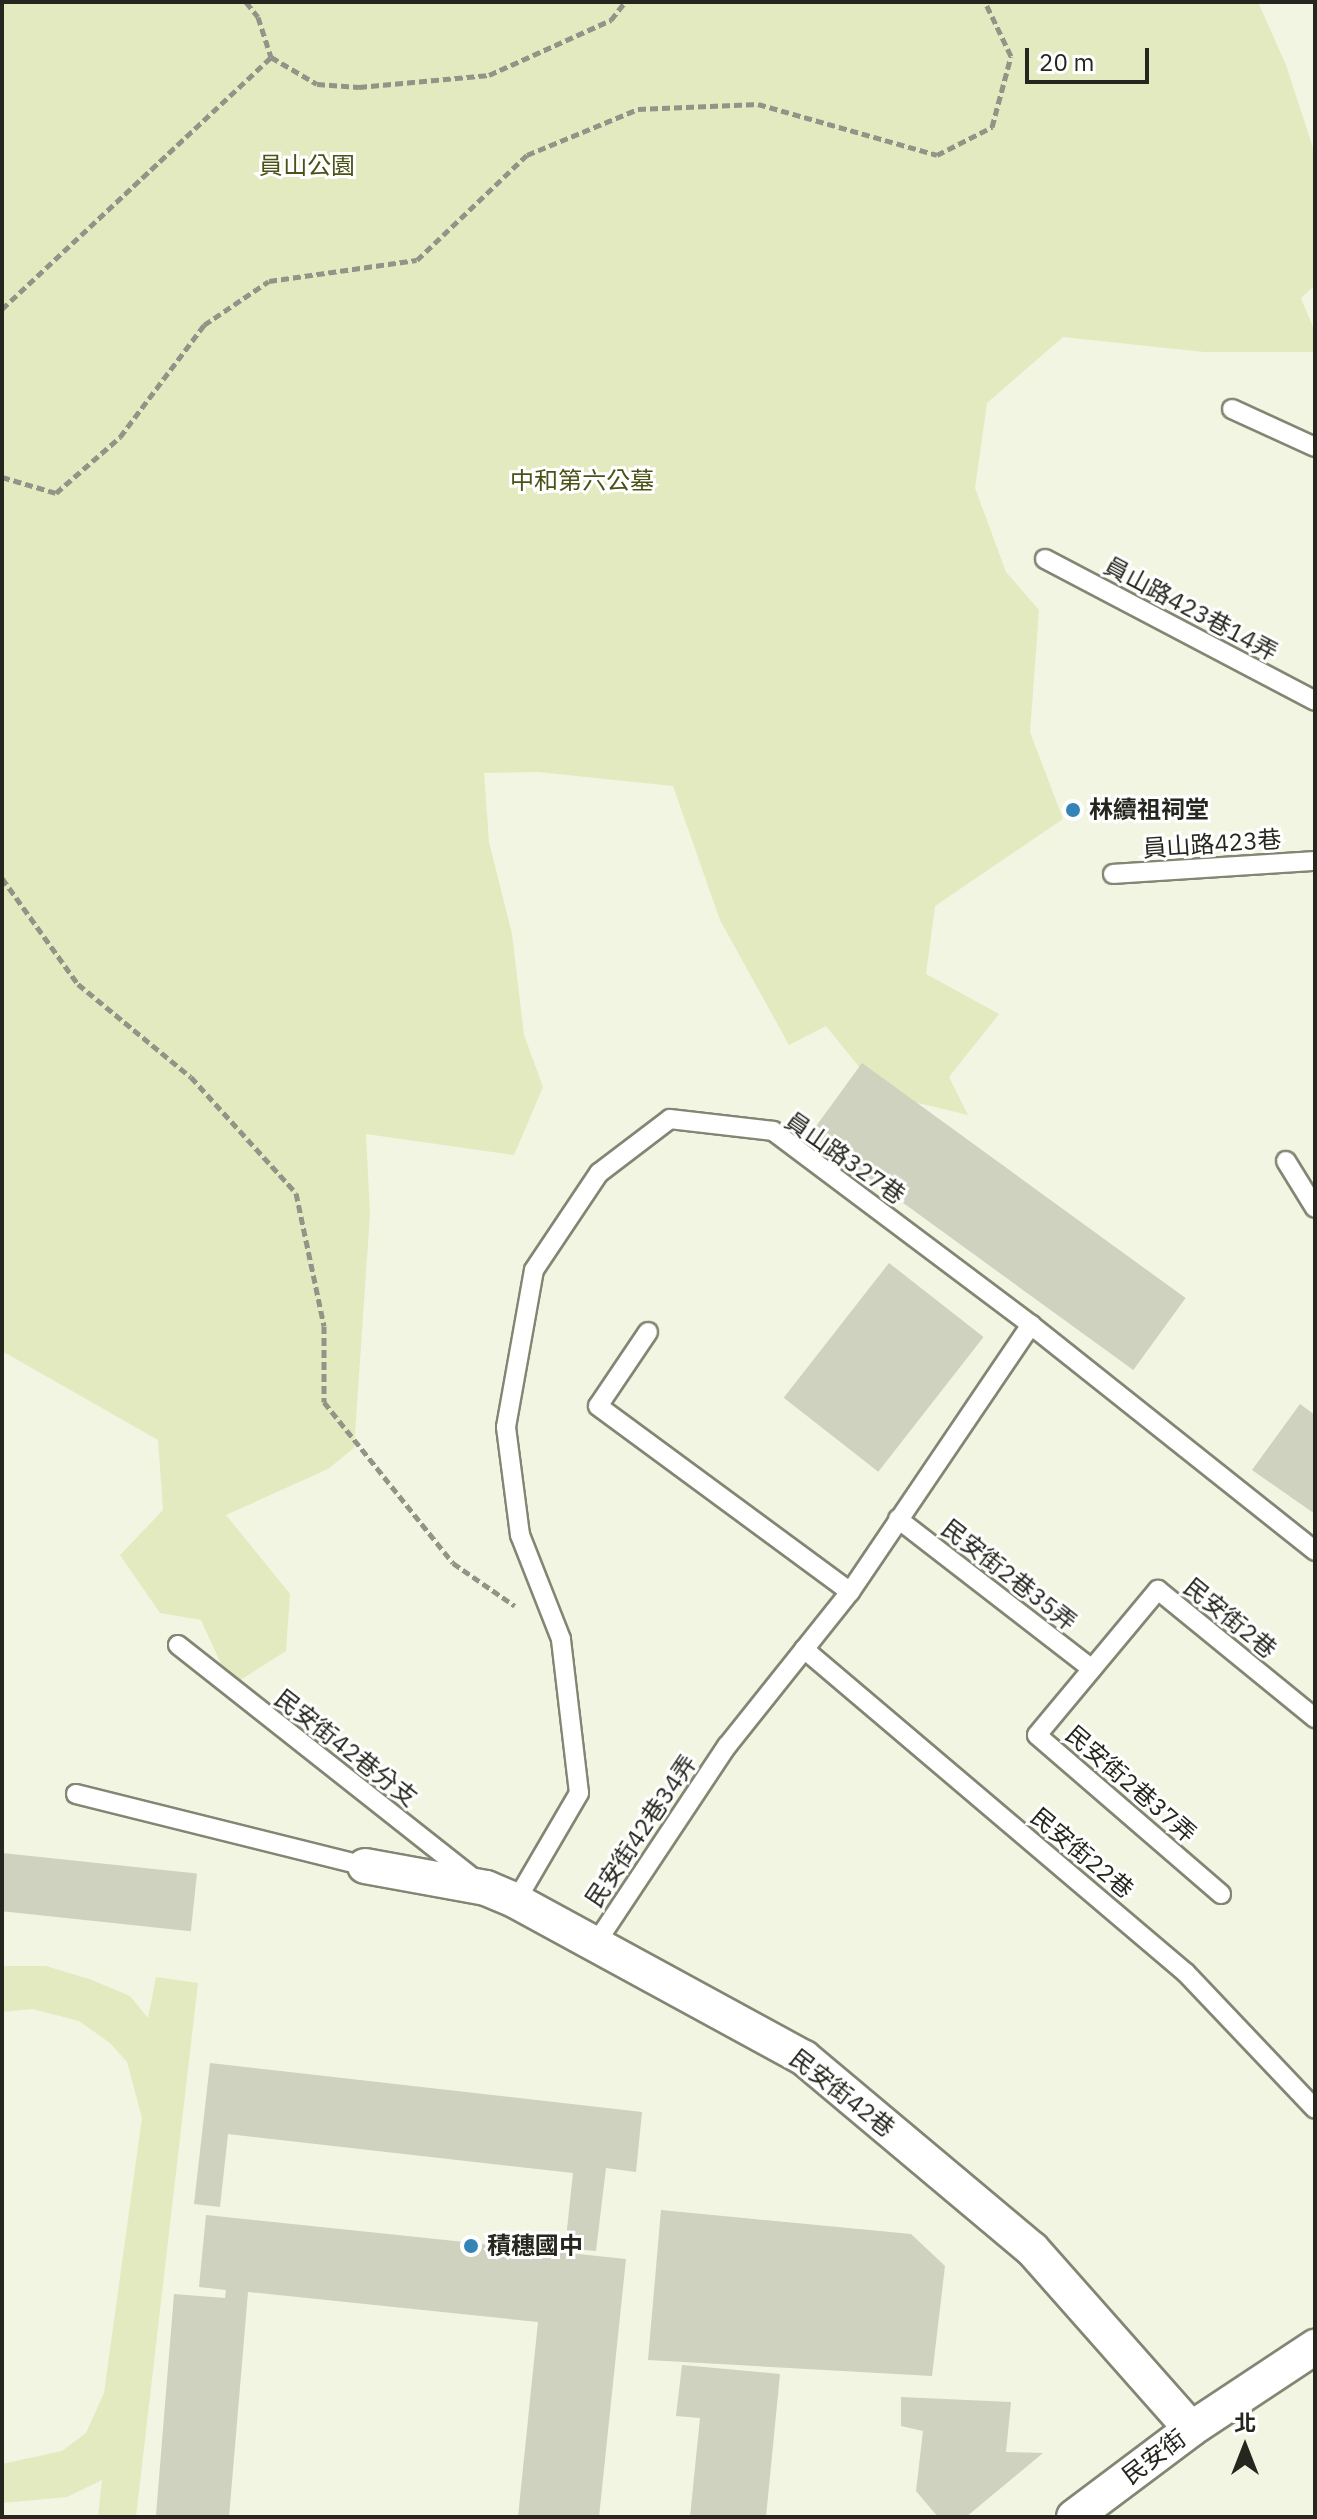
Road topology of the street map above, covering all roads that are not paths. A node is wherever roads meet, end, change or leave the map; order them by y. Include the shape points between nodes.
1 (1232, 409) dead end
2 (1315, 447) edge
3 (1045, 559) dead end
4 (1315, 701) edge
5 (1315, 861) edge
6 (1113, 874) dead end
7 (1286, 1161) dead end
8 (1315, 1208) edge
9 (1031, 1325) junction
10 (648, 1332) dead end
11 (898, 1519) junction
12 (1315, 1551) edge
13 (850, 1592) junction
14 (178, 1645) dead end
15 (804, 1649) junction
16 (1092, 1669) junction
17 (1315, 1718) edge
18 (76, 1794) dead end
19 (365, 1866) joint
20 (501, 1894) junction
21 (1221, 1894) dead end
22 (596, 1943) junction
23 (1315, 2109) edge
24 (1315, 2347) edge
25 (1191, 2429) junction
26 (1074, 2517) edge

1 - 2 lane
3 - 4 lane, 員山路423巷14弄
5 - 6 lane, 員山路423巷
7 - 8 lane
9 - 11 lane, 民安街42巷34弄
9 - 12 lane, 員山路327巷
9 - 20 lane, 員山路327巷 via 773,1131 670,1119 599,1173 534,1270 506,1427 520,1535 561,1639 579,1793
10 - 13 lane via 598,1406
11 - 13 lane, 民安街42巷34弄
11 - 16 lane, 民安街2巷35弄
13 - 15 lane, 民安街42巷34弄
14 - 20 lane, 民安街42巷分支
15 - 22 lane, 民安街42巷34弄 via 727,1746
15 - 23 lane, 民安街22巷 via 1186,1973
16 - 17 lane, 民安街2巷 via 1158,1590
16 - 21 lane, 民安街2巷37弄 via 1037,1735
18 - 19 lane
19 - 20 street, 民安街42巷
20 - 22 street, 民安街42巷
22 - 25 street, 民安街42巷 via 804,2058 1032,2249
24 - 25 street, 民安街
25 - 26 street, 民安街

